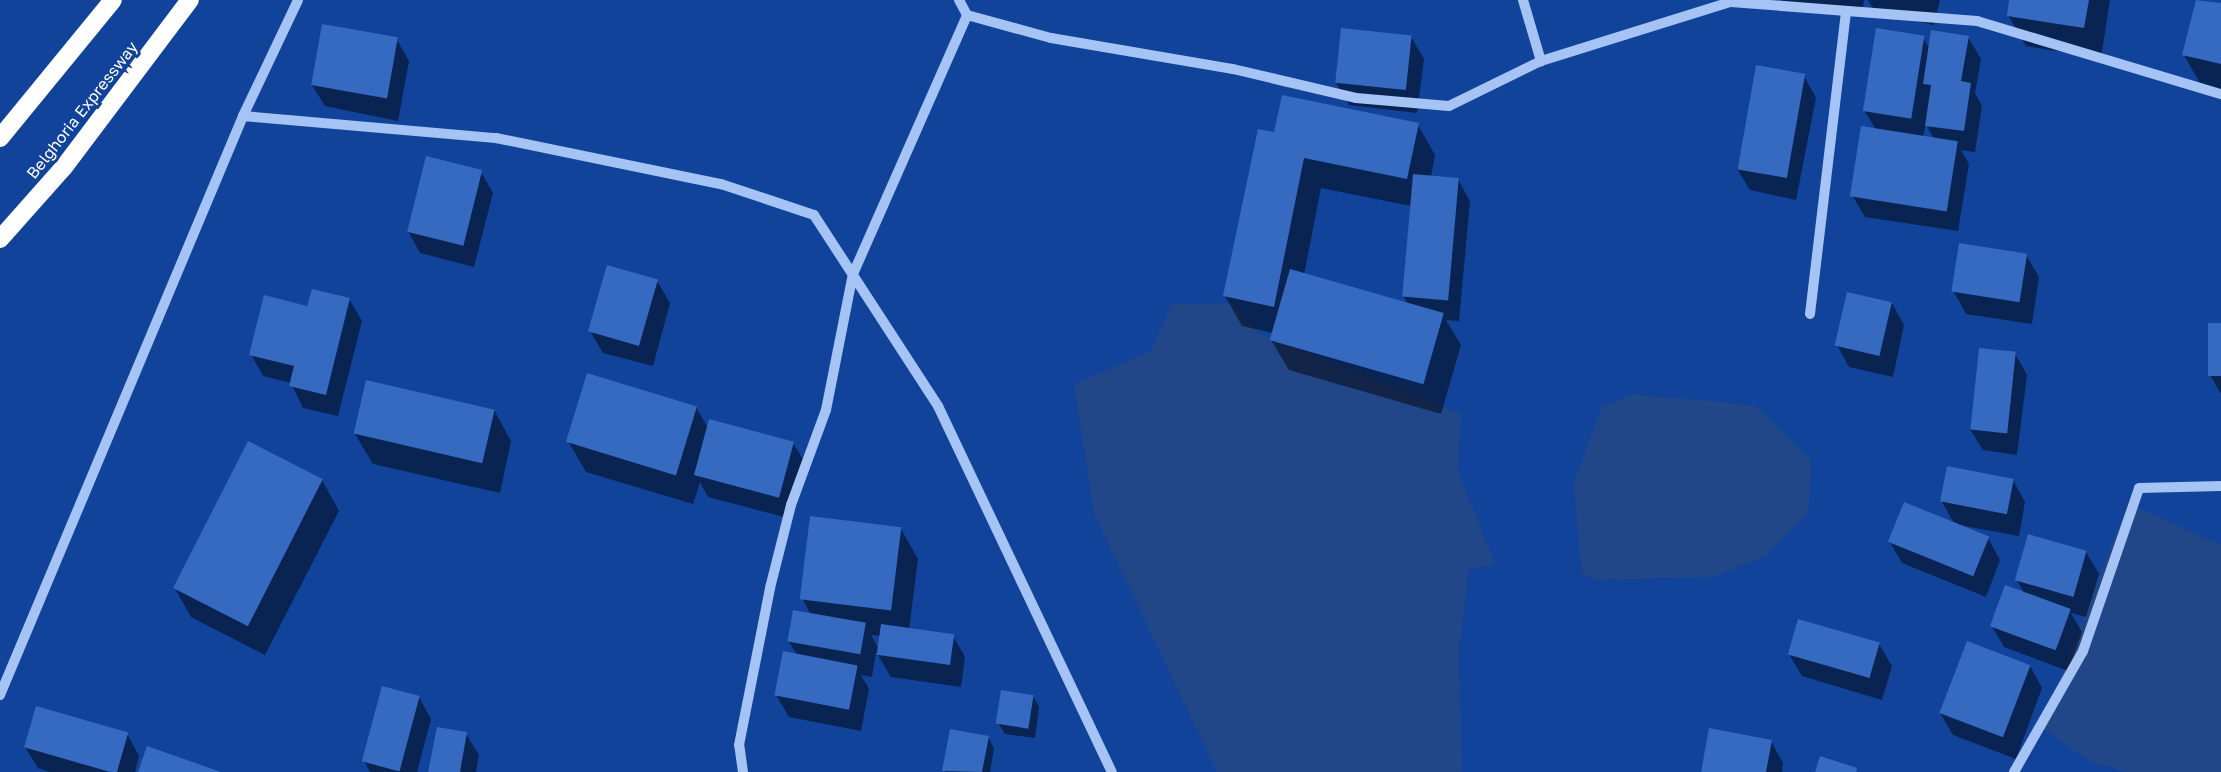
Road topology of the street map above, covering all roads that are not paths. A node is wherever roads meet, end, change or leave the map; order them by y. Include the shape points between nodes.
1 (113, 0) edge
2 (190, 0) edge
3 (298, 0) edge
4 (959, 0) edge
5 (1522, 0) edge
6 (1732, 1) edge
7 (1846, 11) junction
8 (967, 15) junction
9 (1541, 61) junction
10 (2221, 94) edge
11 (243, 117) junction
12 (0, 138) edge
13 (0, 239) edge
14 (853, 274) junction
15 (1810, 314) dead end
16 (2221, 486) edge
17 (0, 695) edge
18 (743, 772) edge
19 (1112, 772) edge
20 (2014, 772) edge

1 - 12 highway
2 - 13 highway, Belghoria Expressway via 64,167
3 - 11 street
4 - 8 street
5 - 9 street
6 - 7 street
6 - 9 street
7 - 10 street via 1977,21
7 - 15 street
8 - 9 street via 1051,38 1233,69 1356,98 1449,106
8 - 14 street
11 - 14 street via 496,138 721,184 814,215
11 - 17 street
14 - 18 street via 826,410 791,505 770,588 739,745
14 - 19 street via 938,406
16 - 20 street via 2139,488 2083,651

